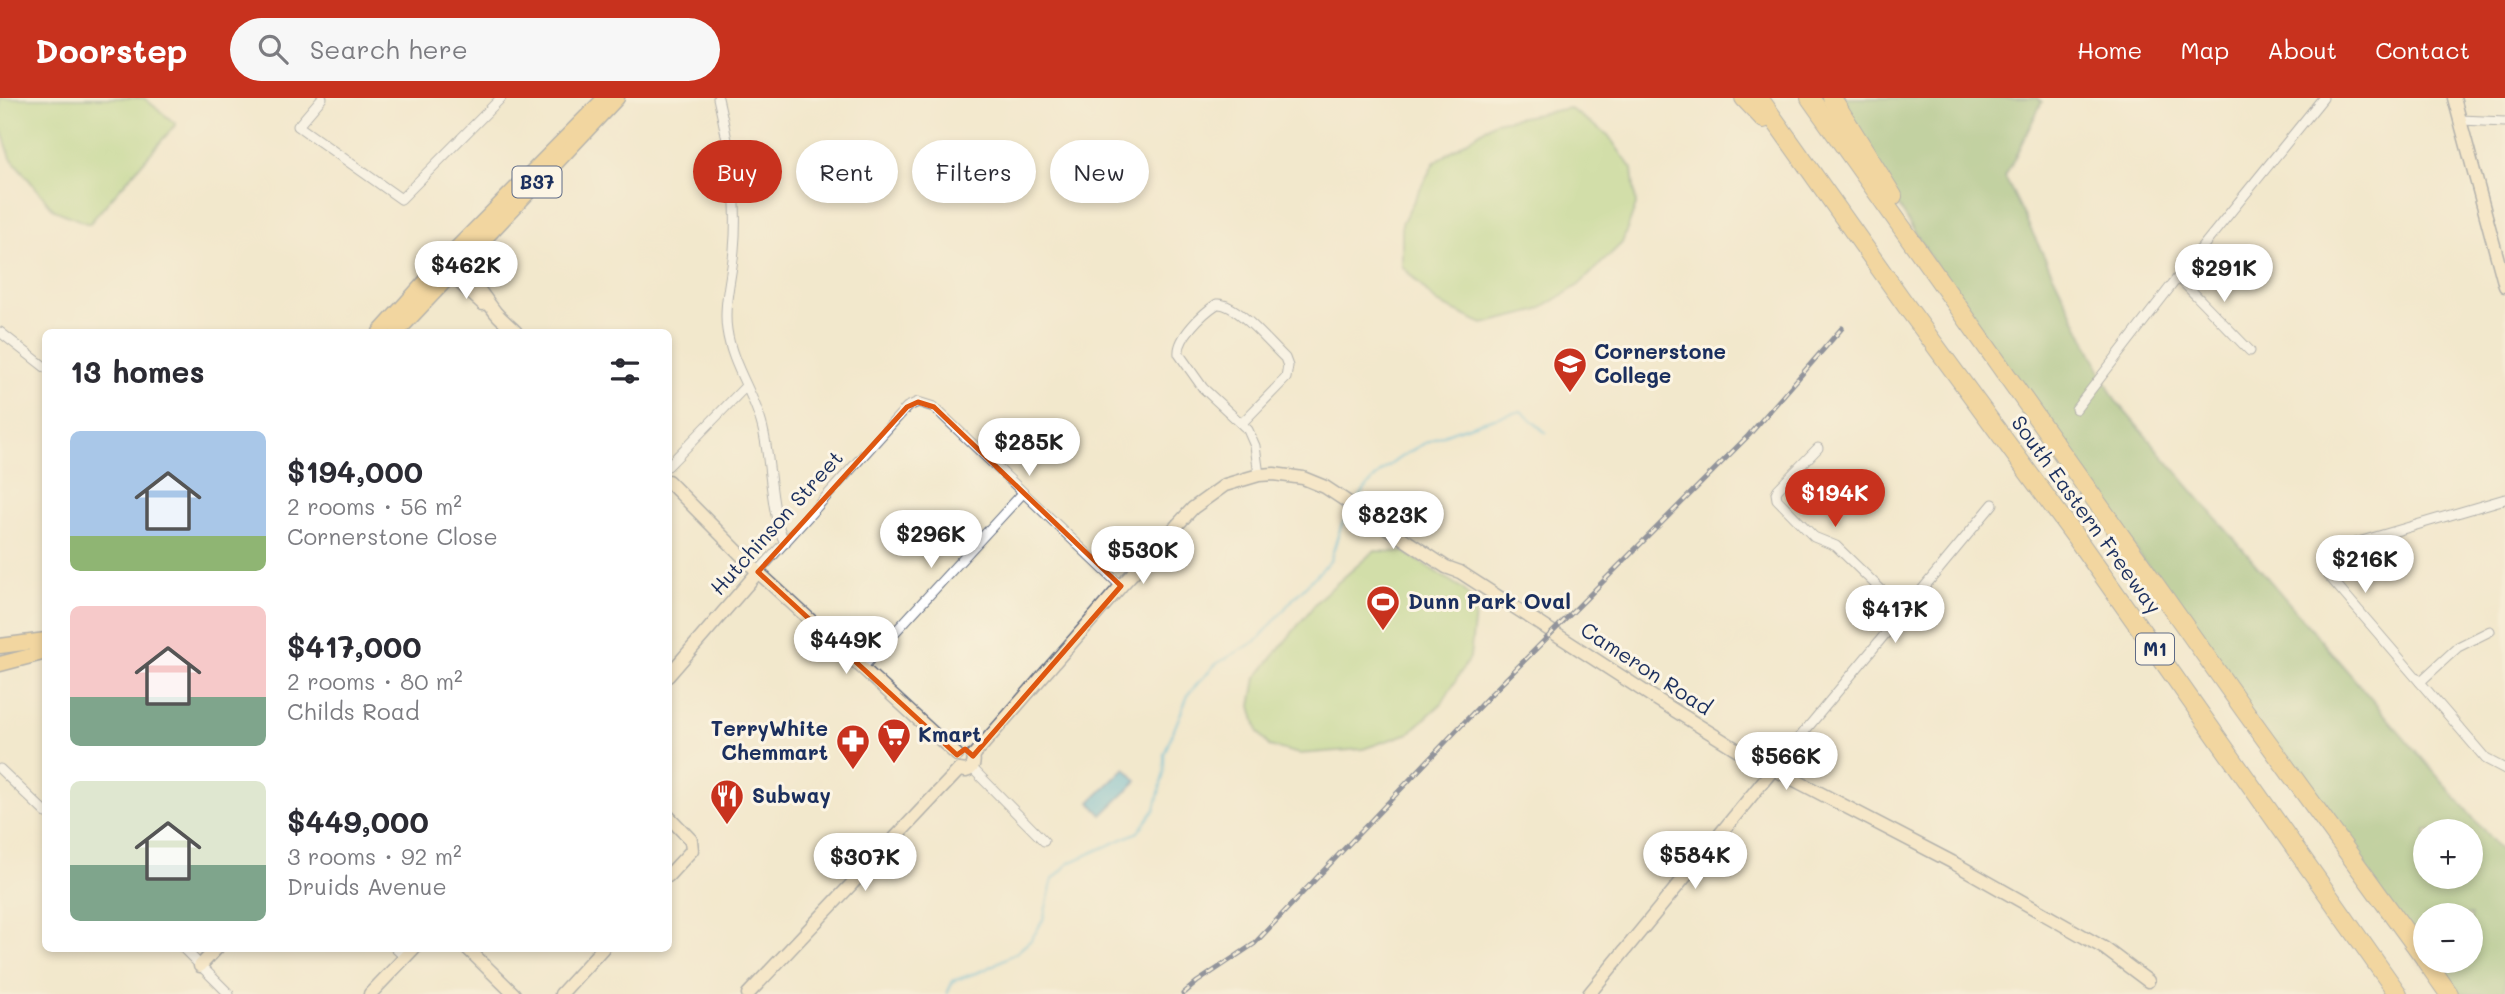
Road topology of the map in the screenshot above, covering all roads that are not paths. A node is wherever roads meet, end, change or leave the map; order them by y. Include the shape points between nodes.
1 (322, 98) edge
2 (501, 98) edge
3 (605, 98) edge
4 (617, 98) edge
5 (718, 98) edge
6 (1744, 98) edge
7 (1759, 98) edge
8 (1810, 98) edge
9 (1832, 98) edge
10 (2323, 98) edge
11 (2454, 98) edge
12 (2460, 120) junction
13 (2505, 122) edge
14 (1803, 159) junction
15 (450, 267) junction
16 (2178, 277) junction
17 (2505, 286) edge
18 (1952, 299) junction
19 (383, 329) edge
20 (399, 329) edge
21 (513, 329) edge
22 (0, 332) edge
23 (2250, 351) dead end
24 (42, 365) edge
25 (746, 386) junction
26 (2076, 409) dead end
27 (1242, 423) junction
28 (1818, 448) dead end
29 (672, 462) edge
30 (1259, 475) junction
31 (672, 485) edge
32 (1023, 493) junction
33 (2505, 499) edge
34 (1993, 504) dead end
35 (785, 543) junction
36 (758, 572) junction
37 (1121, 586) junction
38 (1903, 611) junction
39 (2490, 631) dead end
40 (42, 640) edge
41 (0, 646) edge
42 (42, 653) edge
43 (0, 664) edge
44 (862, 668) junction
45 (672, 671) edge
46 (2420, 682) junction
47 (968, 765) junction
48 (1775, 767) junction
49 (0, 769) edge
50 (2505, 769) edge
51 (42, 809) edge
52 (672, 820) edge
53 (1044, 841) dead end
54 (672, 872) edge
55 (2413, 943) edge
56 (187, 952) edge
57 (213, 952) edge
58 (405, 952) edge
59 (471, 952) edge
60 (599, 952) edge
61 (200, 966) junction
62 (2434, 973) edge
63 (2148, 981) dead end
64 (229, 994) edge
65 (370, 994) edge
66 (514, 994) edge
67 (561, 994) edge
68 (748, 994) edge
69 (1589, 994) edge
70 (2398, 994) edge
71 (2449, 994) edge

1 - 2 street via 298,126 401,199
3 - 15 main road, B37
4 - 15 main road, B37
5 - 25 street via 736,202 726,326
6 - 14 highway
7 - 14 highway, South Eastern Freeway / M1
8 - 18 highway, South Eastern Freeway / M1
9 - 18 highway
10 - 16 street
11 - 12 street
12 - 13 street
12 - 17 street
14 - 70 highway, South Eastern Freeway / M1
15 - 19 main road, B37
15 - 20 main road, B37
15 - 21 street
16 - 23 street
16 - 26 street
18 - 55 highway, South Eastern Freeway / M1
22 - 24 street
25 - 29 street
25 - 35 street via 764,430 778,525
27 - 27 street via 1286,378 1289,366 1234,309 1217,304 1182,338 1179,354 1203,388
27 - 30 street via 1253,438
28 - 38 street via 1778,489 1777,499 1814,537 1836,546
30 - 37 street, Cameron Road via 1225,485 1201,501
30 - 48 street, Cameron Road via 1282,474 1325,487 1653,697
31 - 36 street
32 - 35 street, Hutchinson Street via 934,407 918,402 907,407
32 - 37 street
32 - 44 street
33 - 46 street via 2321,553 2323,569
34 - 38 street
35 - 36 street, Hutchinson Street
36 - 44 street
36 - 45 street, Hutchinson Street
37 - 47 street, Cameron Road
38 - 48 street
39 - 46 street via 2458,646
40 - 41 main road
42 - 43 main road
44 - 47 street via 957,755 967,752
46 - 50 street via 2486,759
47 - 53 street
47 - 68 street, Cameron Road
48 - 63 street, Cameron Road via 2104,948
48 - 69 street
49 - 51 street
52 - 54 street via 691,840 692,850
56 - 61 street
57 - 61 street
58 - 65 street
59 - 66 street
60 - 67 street
61 - 64 street
62 - 71 highway, South Eastern Freeway / M1

